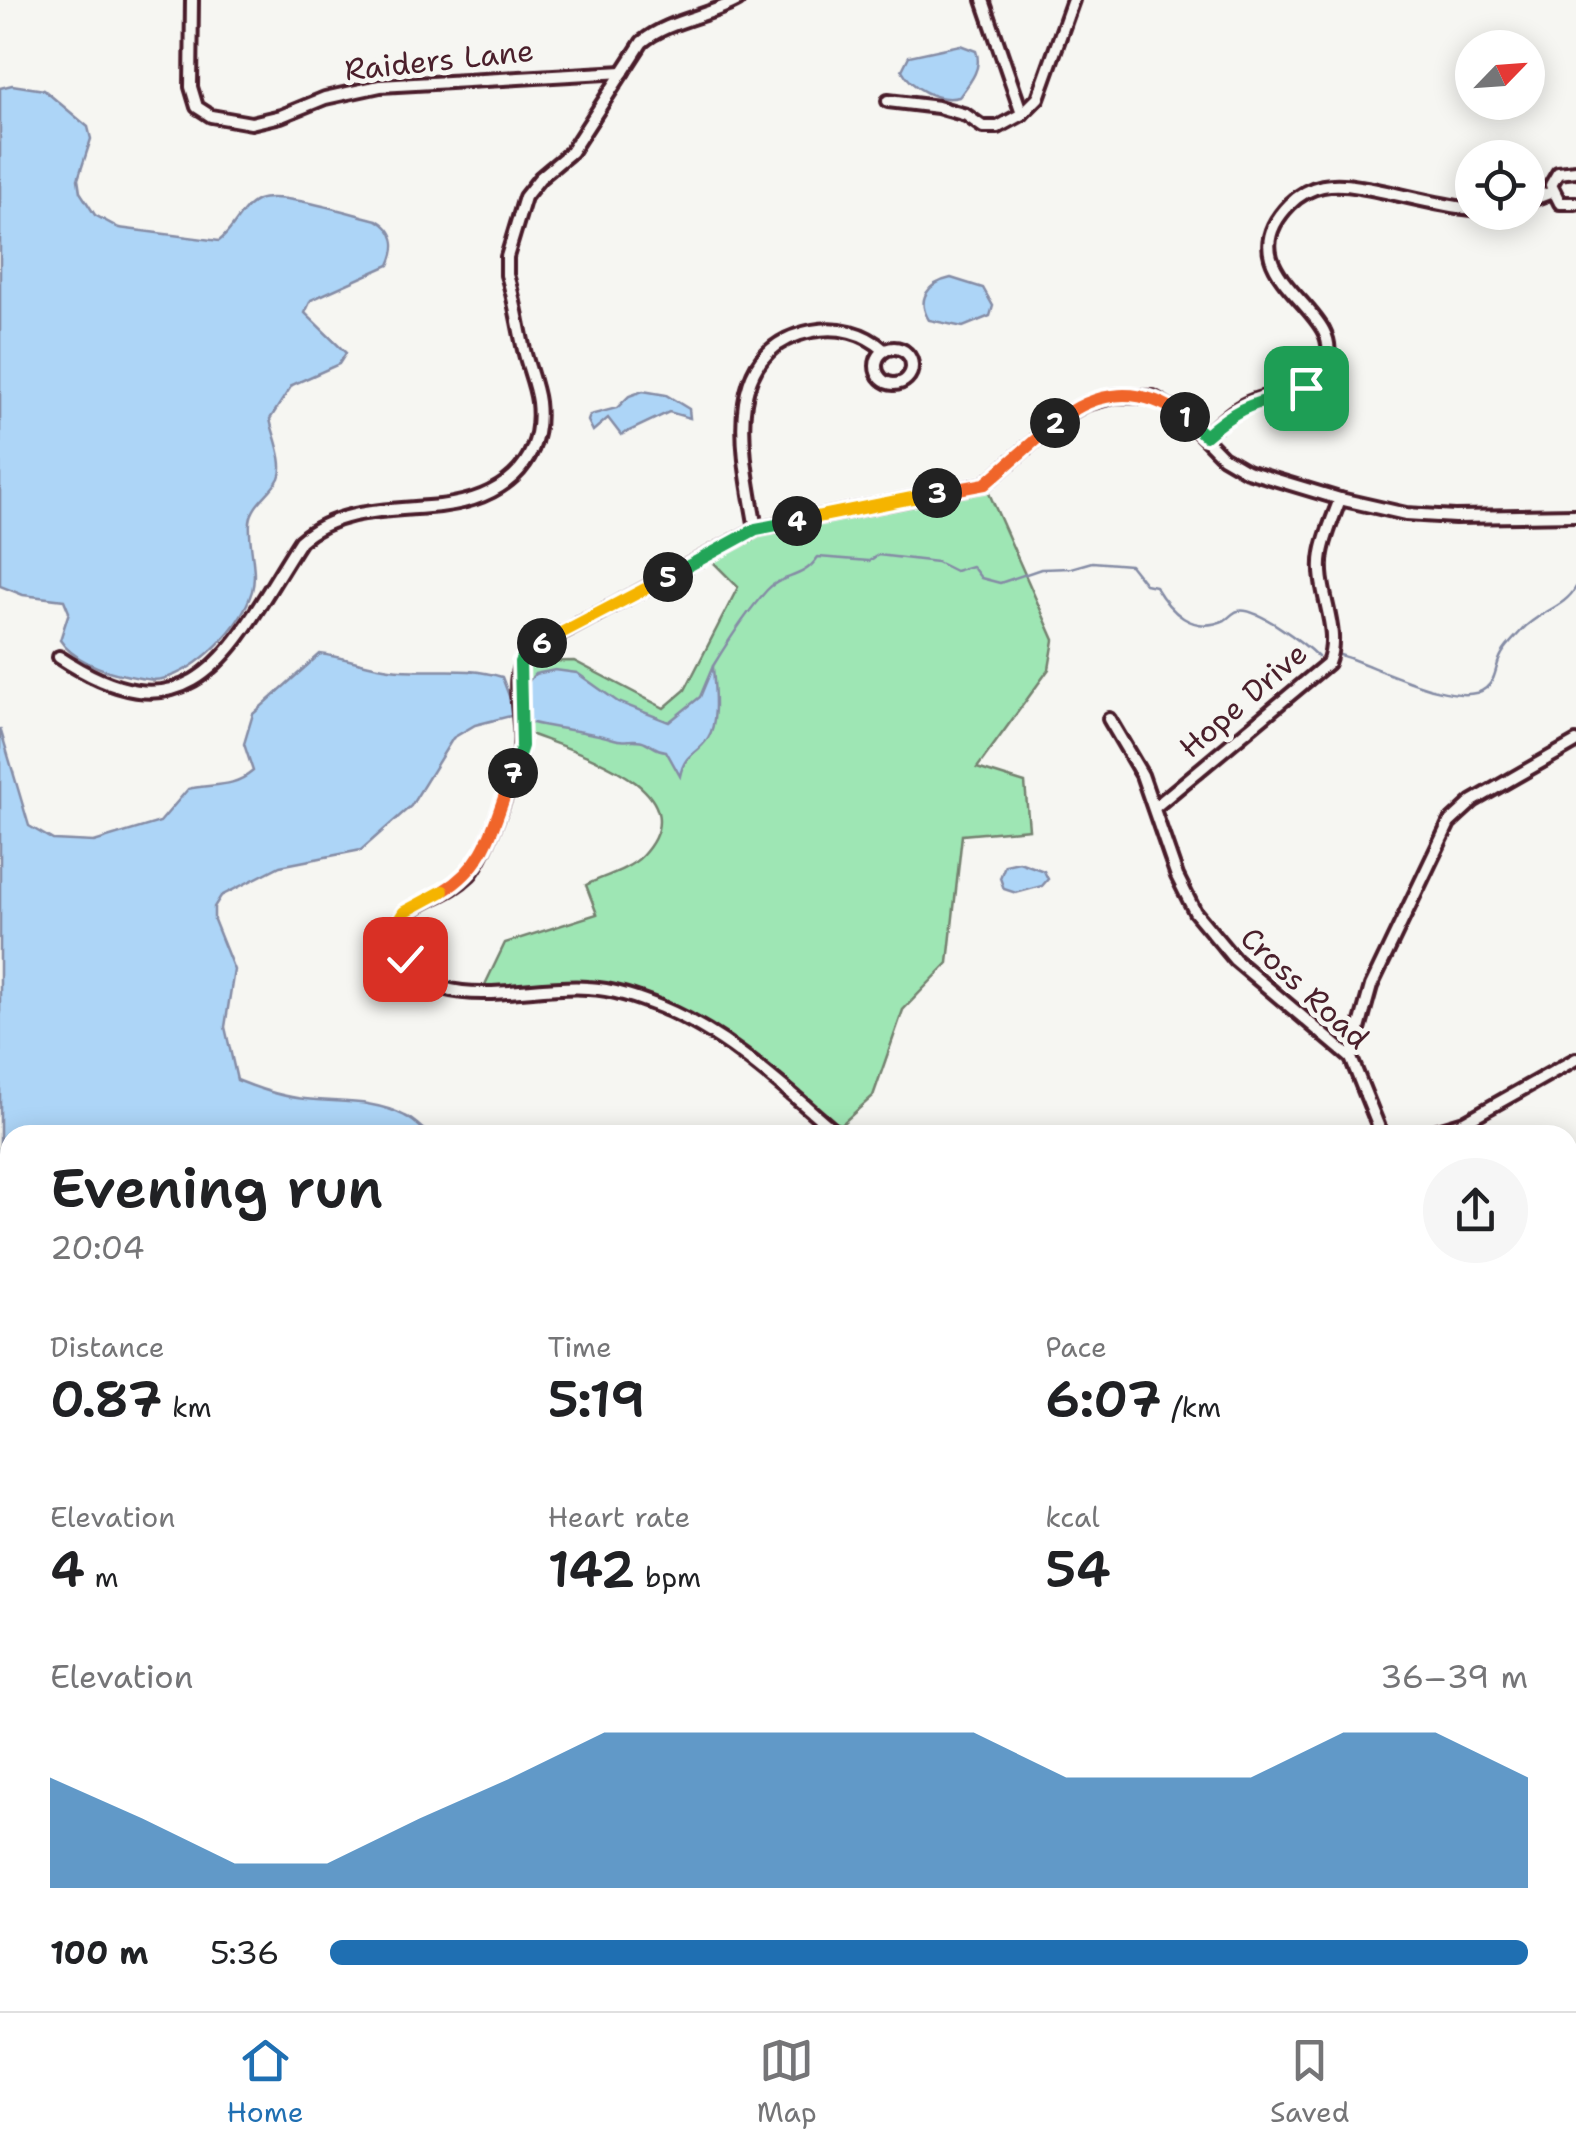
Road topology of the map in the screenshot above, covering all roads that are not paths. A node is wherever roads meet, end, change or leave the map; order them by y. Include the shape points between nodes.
1 (192, 0) edge
2 (738, 0) edge
3 (983, 0) edge
4 (1074, 0) edge
5 (623, 72) junction
6 (888, 102) dead end
7 (1022, 114) junction
8 (1576, 171) edge
9 (1552, 192) junction
10 (1545, 195) edge
11 (1576, 204) edge
12 (1455, 206) edge
13 (884, 350) dead end
14 (1205, 436) junction
15 (1340, 500) junction
16 (1576, 515) edge
17 (756, 529) junction
18 (58, 657) dead end
19 (1109, 719) dead end
20 (1576, 742) edge
21 (1154, 808) junction
22 (1351, 1058) junction
23 (1576, 1059) edge
24 (828, 1125) edge
25 (1378, 1125) edge
26 (1454, 1125) edge

1 - 5 street, Raiders Lane via 190,87 197,107 226,120 264,122 380,86
2 - 5 street via 658,30
3 - 7 street
4 - 7 street via 1038,98
5 - 18 street via 571,152 524,197 511,239 506,275 539,420 517,477 475,498 368,512 309,533 228,650 176,691 135,691
6 - 7 street via 938,106 983,127
8 - 9 street via 1558,173
9 - 10 street
9 - 11 street via 1560,203
12 - 14 street via 1338,183 1312,188 1293,201 1272,233 1270,252 1275,272 1327,338 1328,358 1306,388 1255,400
13 - 17 street via 859,333 822,329 799,333 762,358 741,407
14 - 15 street via 1246,471
14 - 17 street via 1153,397 1114,396 1062,418 985,484
15 - 16 street via 1406,514
15 - 21 street, Hope Drive via 1322,553 1322,590 1335,646 1328,664
17 - 24 street via 532,648 520,662 518,760 482,854 468,876 404,912 394,928 405,959 424,980 457,992 590,988 660,1007 724,1041
19 - 21 street, Cross Road
20 - 22 street via 1472,801 1449,823 1371,986
21 - 22 street, Cross Road via 1194,912 1235,960
22 - 25 street, Cross Road
23 - 26 street

